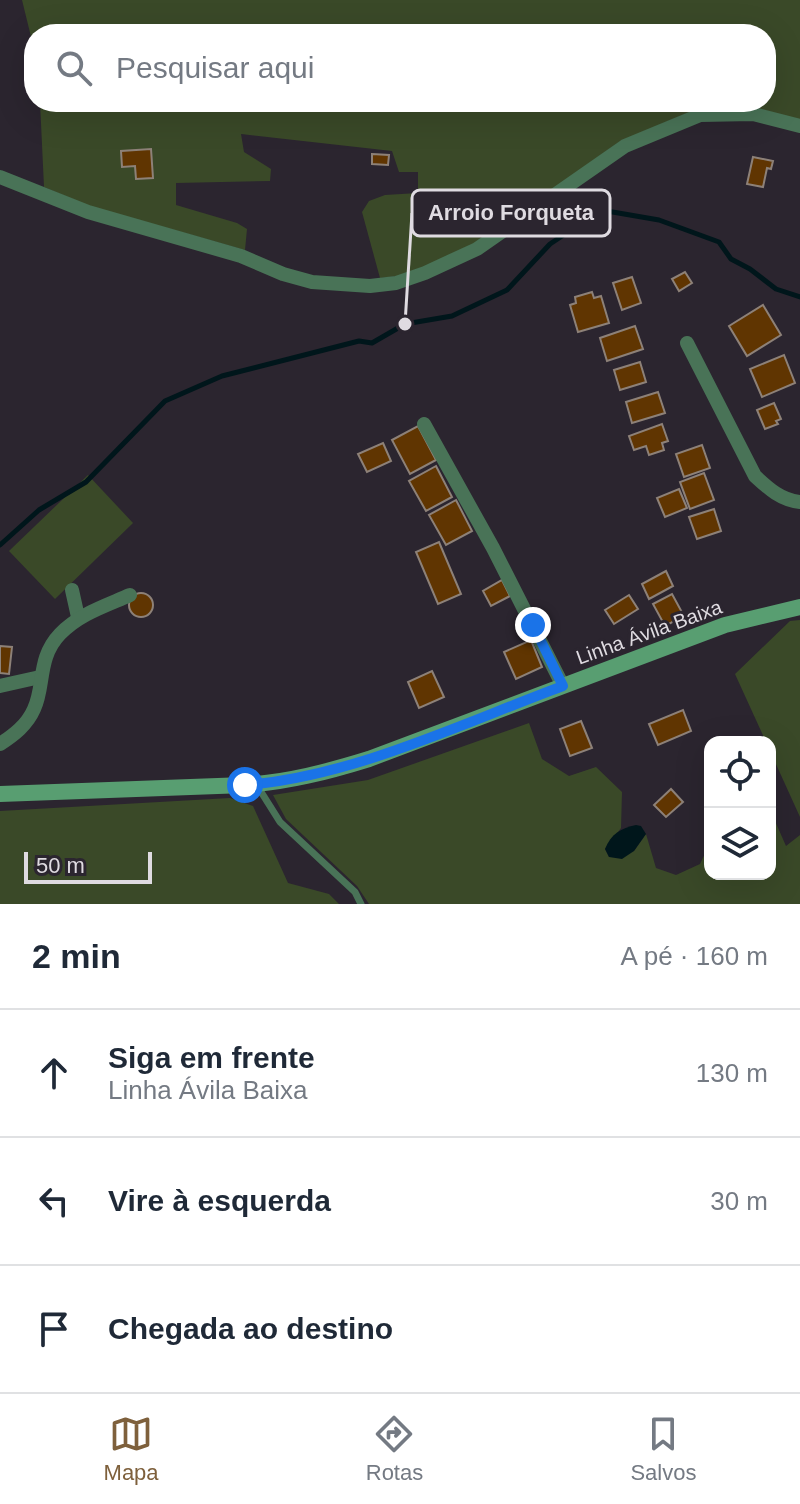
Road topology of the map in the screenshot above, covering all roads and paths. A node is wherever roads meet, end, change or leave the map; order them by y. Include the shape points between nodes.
1 (800, 126) edge
2 (0, 177) edge
3 (687, 343) dead end
4 (424, 424) dead end
5 (800, 502) edge
6 (72, 590) dead end
7 (130, 595) dead end
8 (800, 607) edge
9 (78, 617) junction
10 (40, 677) junction
11 (0, 686) edge
12 (563, 686) junction
13 (0, 744) edge
14 (256, 784) junction
15 (0, 794) edge
16 (361, 904) edge

1 - 2 street via 753,114 700,115 625,146 477,249 425,273 370,286 283,274 241,256 88,212
3 - 5 street via 755,476 771,491
4 - 12 street
6 - 9 street
7 - 9 street
8 - 12 street, Linha Ávila Baixa via 725,625
9 - 10 street via 57,636
10 - 11 street
10 - 13 street via 36,706 15,734
12 - 14 street, Linha Ávila Baixa via 369,759 321,774
14 - 15 street, Linha Ávila Baixa
14 - 16 lane via 280,822 355,892

